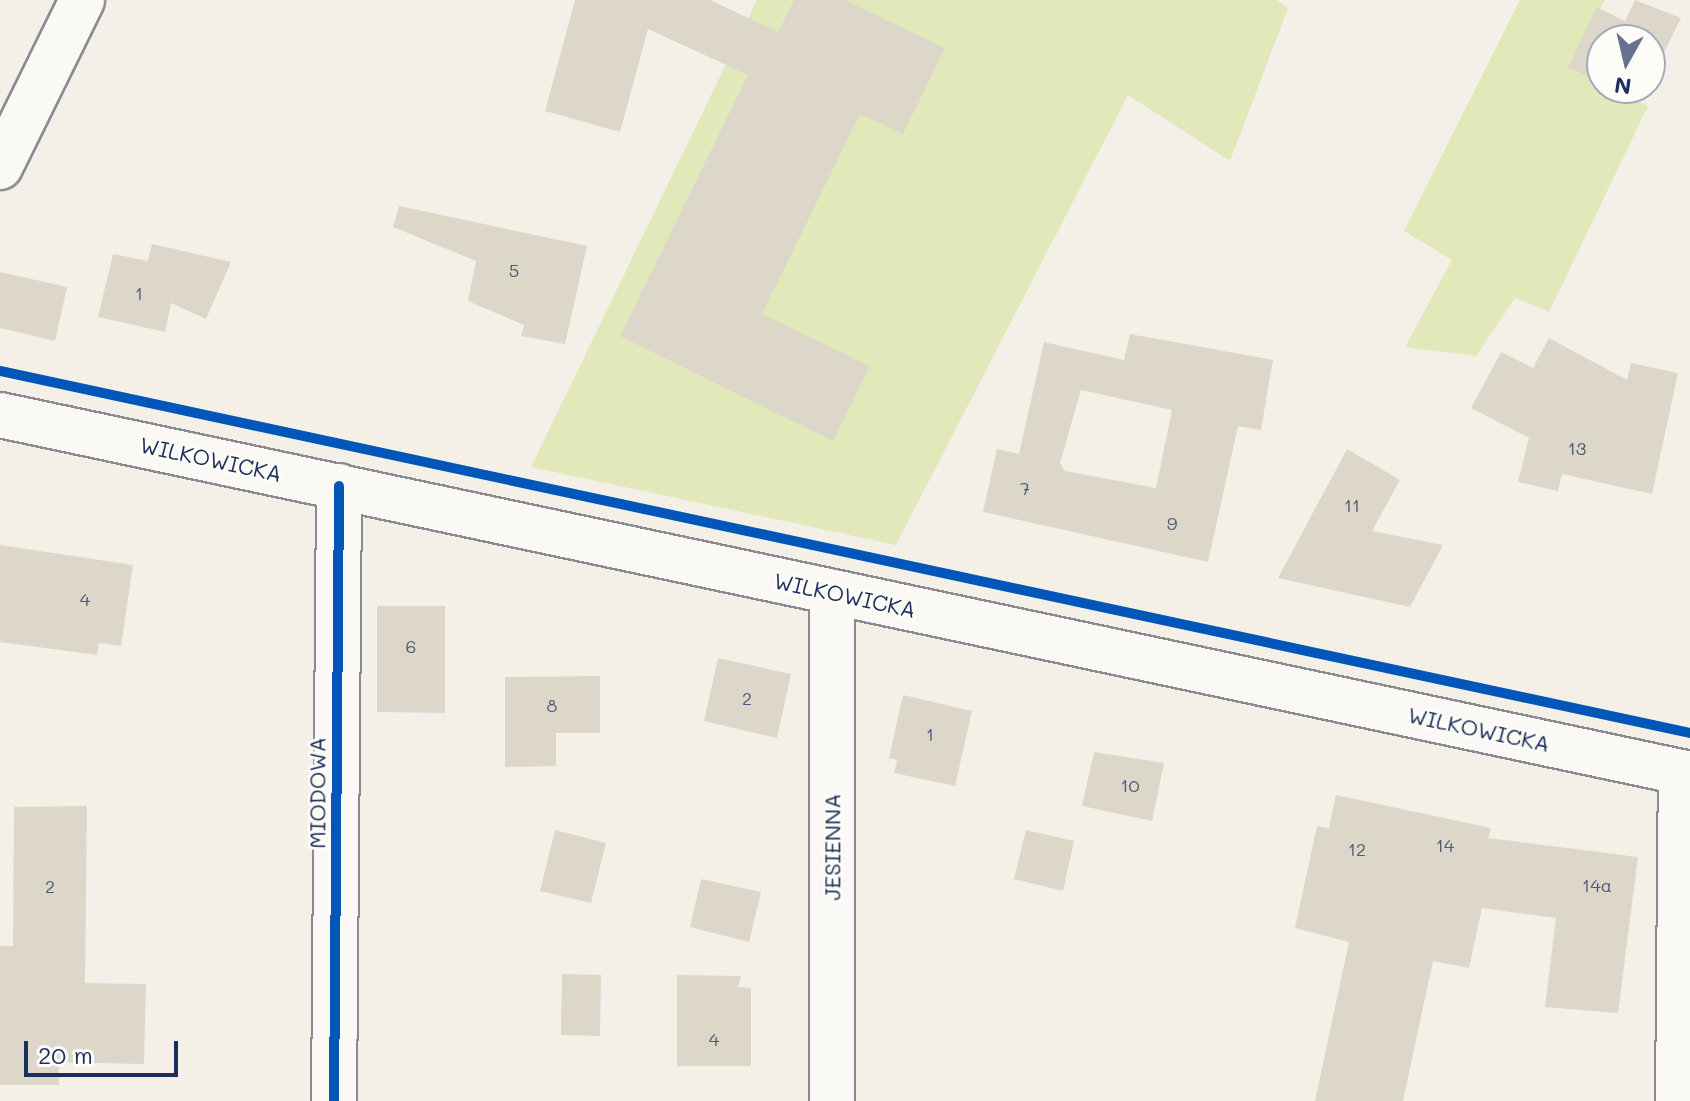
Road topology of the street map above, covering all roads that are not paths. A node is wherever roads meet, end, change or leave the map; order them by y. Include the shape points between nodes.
1 (82, 0) edge
2 (0, 167) edge
3 (0, 415) edge
4 (339, 486) junction
5 (832, 592) junction
6 (1686, 773) edge
7 (334, 1101) edge
8 (832, 1101) edge
9 (1678, 1101) edge

1 - 2 main road
3 - 4 main road, WILKOWICKA
4 - 5 main road, WILKOWICKA
4 - 7 main road, MIODOWA
5 - 6 main road, WILKOWICKA
5 - 8 main road, JESIENNA
6 - 9 main road

